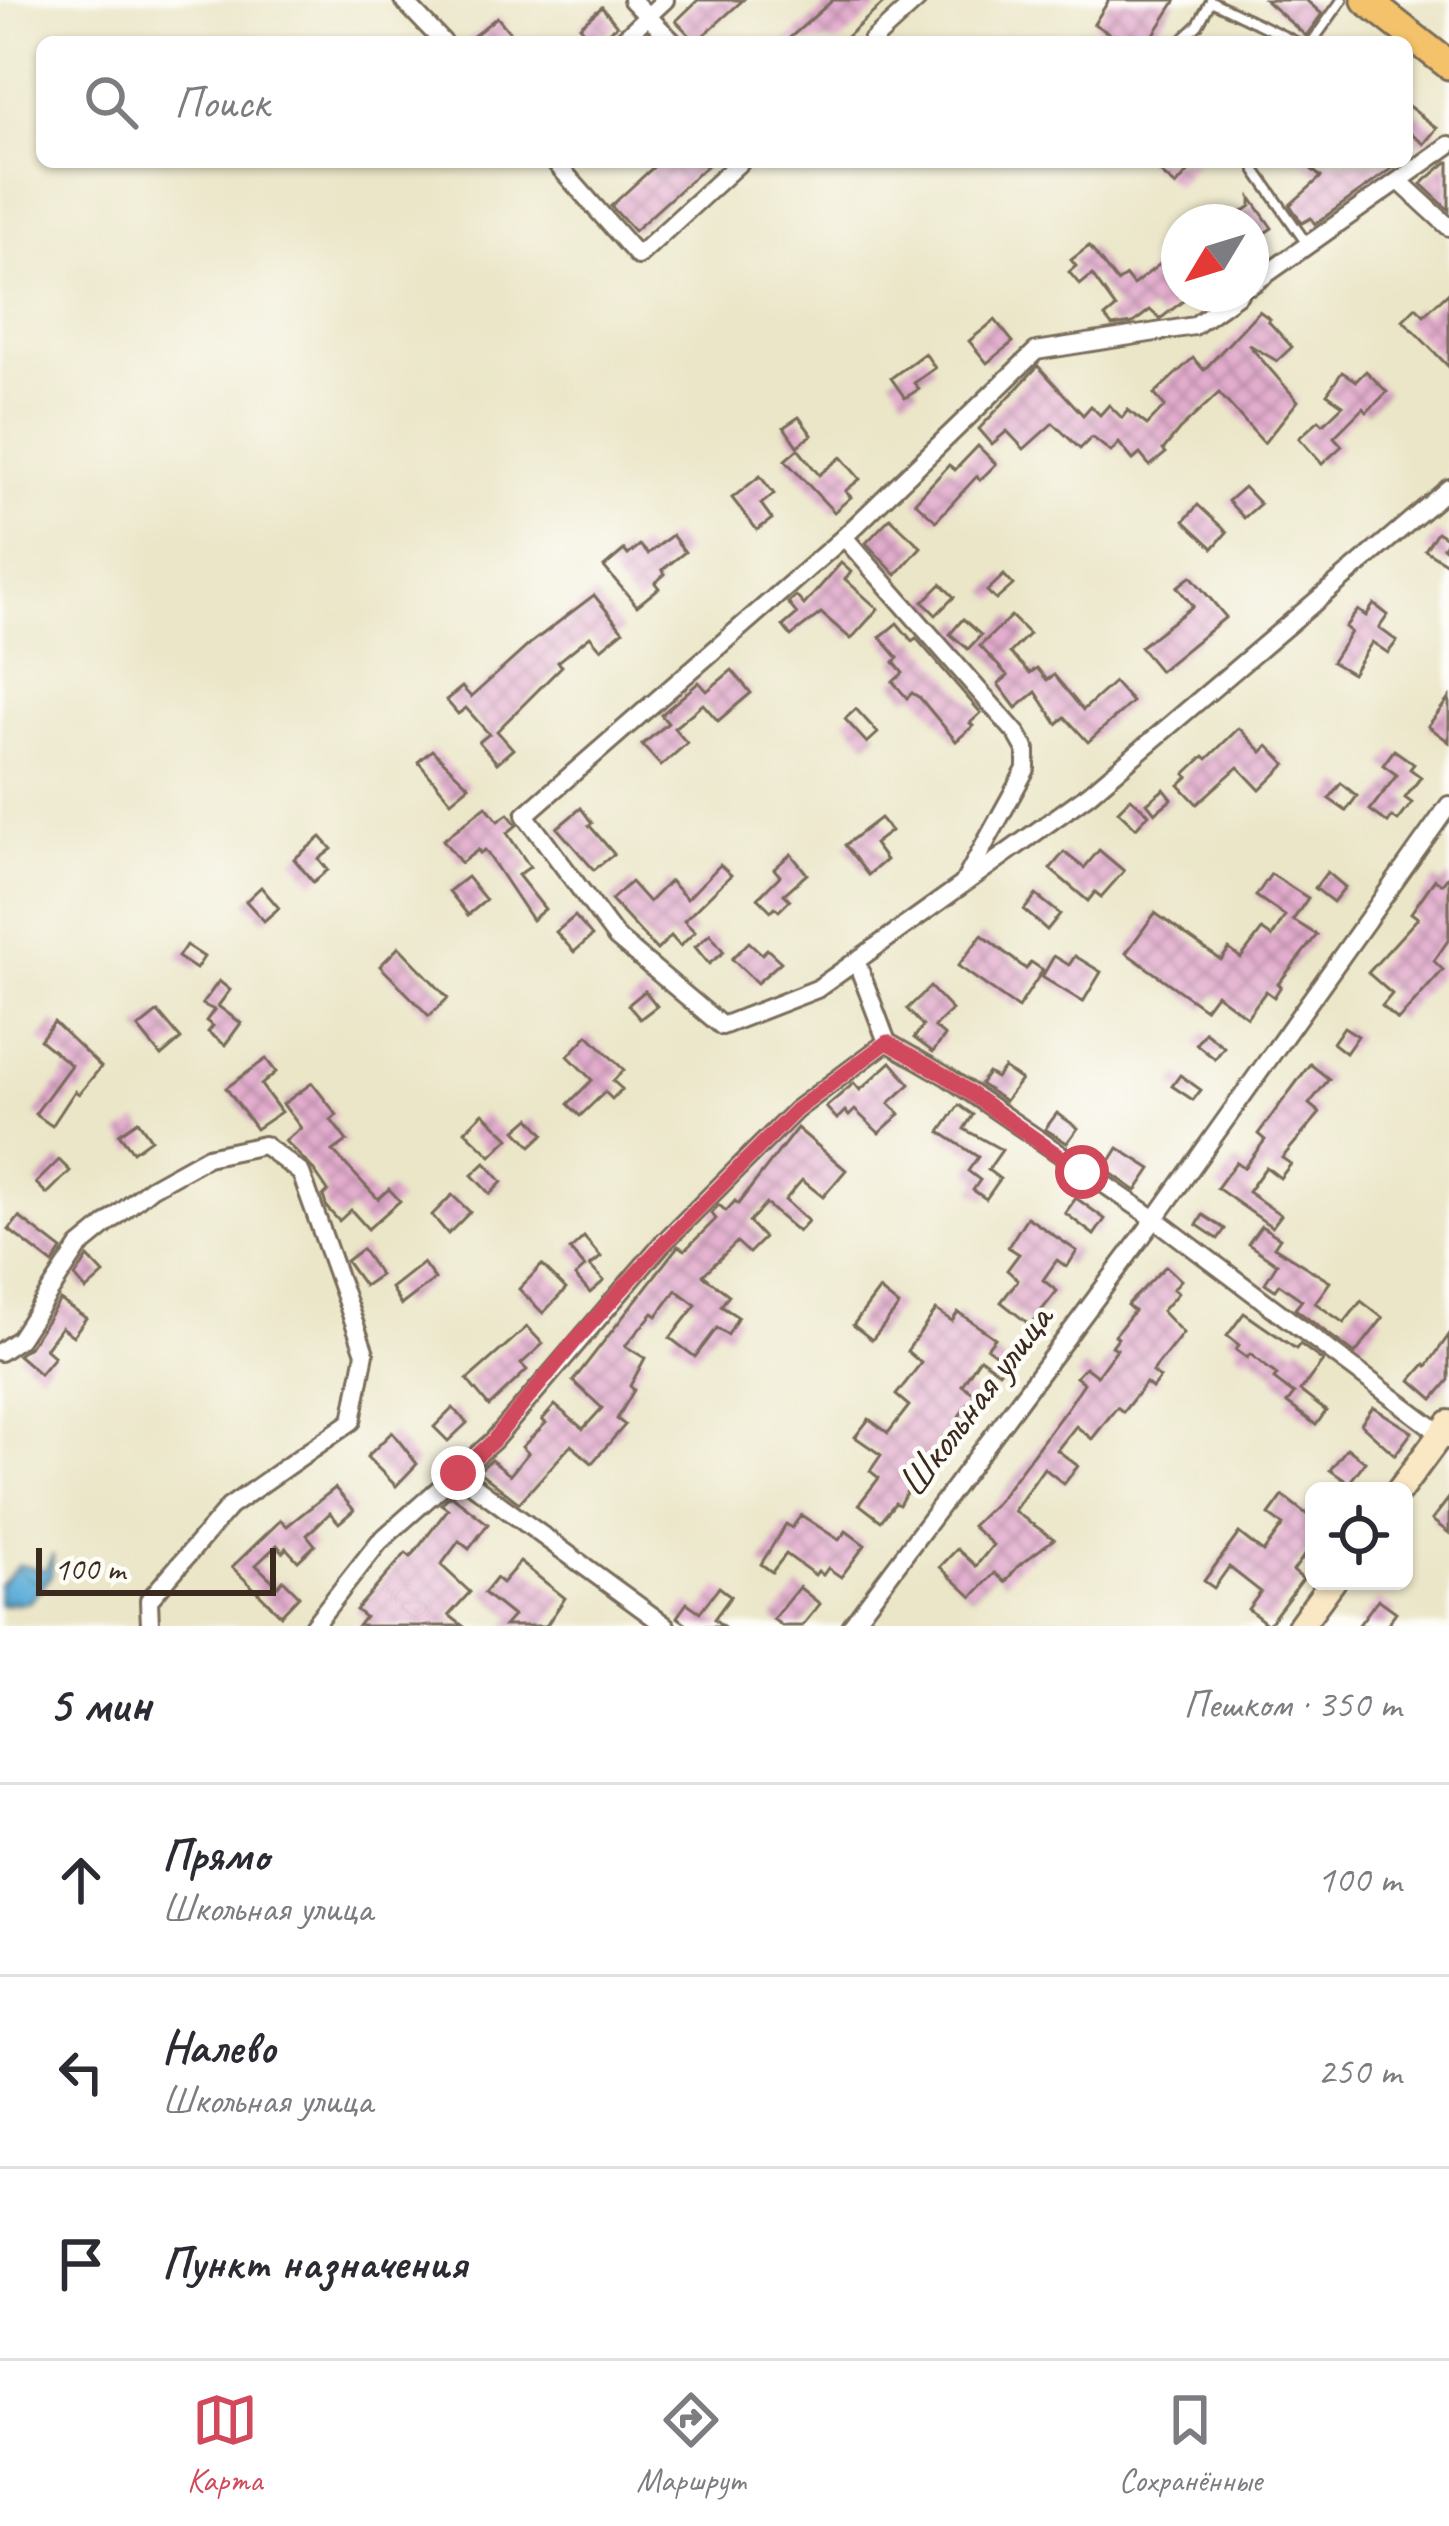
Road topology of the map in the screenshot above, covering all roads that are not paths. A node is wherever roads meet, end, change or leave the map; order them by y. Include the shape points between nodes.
1 (404, 0) edge
2 (632, 0) edge
3 (665, 0) edge
4 (917, 0) edge
5 (1211, 0) edge
6 (1342, 0) edge
7 (1366, 0) edge
8 (648, 16) junction
9 (437, 36) edge
10 (626, 36) edge
11 (667, 36) edge
12 (878, 36) edge
13 (1186, 36) edge
14 (1284, 36) edge
15 (1316, 36) edge
16 (1412, 36) edge
17 (1413, 37) edge
18 (1449, 65) edge
19 (1449, 145) edge
20 (560, 168) edge
21 (733, 168) edge
22 (1256, 168) edge
23 (1399, 181) junction
24 (1449, 227) edge
25 (1308, 245) junction
26 (1269, 272) edge
27 (1214, 312) edge
28 (1449, 488) edge
29 (844, 537) junction
30 (1449, 805) edge
31 (961, 888) junction
32 (857, 963) junction
33 (887, 1042) junction
34 (1156, 1219) junction
35 (0, 1352) edge
36 (1446, 1433) edge
37 (458, 1473) junction
38 (1406, 1482) edge
39 (1326, 1590) edge
40 (150, 1626) edge
41 (313, 1626) edge
42 (666, 1626) edge
43 (851, 1626) edge
44 (1300, 1626) edge

1 - 9 street
2 - 8 street
3 - 8 street
4 - 12 street
5 - 13 lane
5 - 14 lane
6 - 15 lane
7 - 16 main road
8 - 10 street
8 - 11 street
17 - 18 main road
19 - 23 street
20 - 21 street via 638,256
22 - 25 lane
23 - 24 street
23 - 25 street
25 - 26 street
27 - 29 street via 1194,326 1036,350
28 - 31 street via 1089,794
29 - 31 street via 1025,750 1026,769
29 - 32 street via 525,815 616,937 722,1026 817,989
30 - 34 street, Школьная улица
31 - 32 street
32 - 33 street
33 - 34 street
33 - 37 street via 796,1110 678,1228
34 - 36 street
34 - 43 street, Школьная улица
35 - 40 street via 19,1339 79,1246 151,1188 207,1157 264,1145 301,1173 365,1353 352,1420 229,1507 148,1600
36 - 38 street
37 - 41 street via 379,1542
37 - 42 street
39 - 44 street

